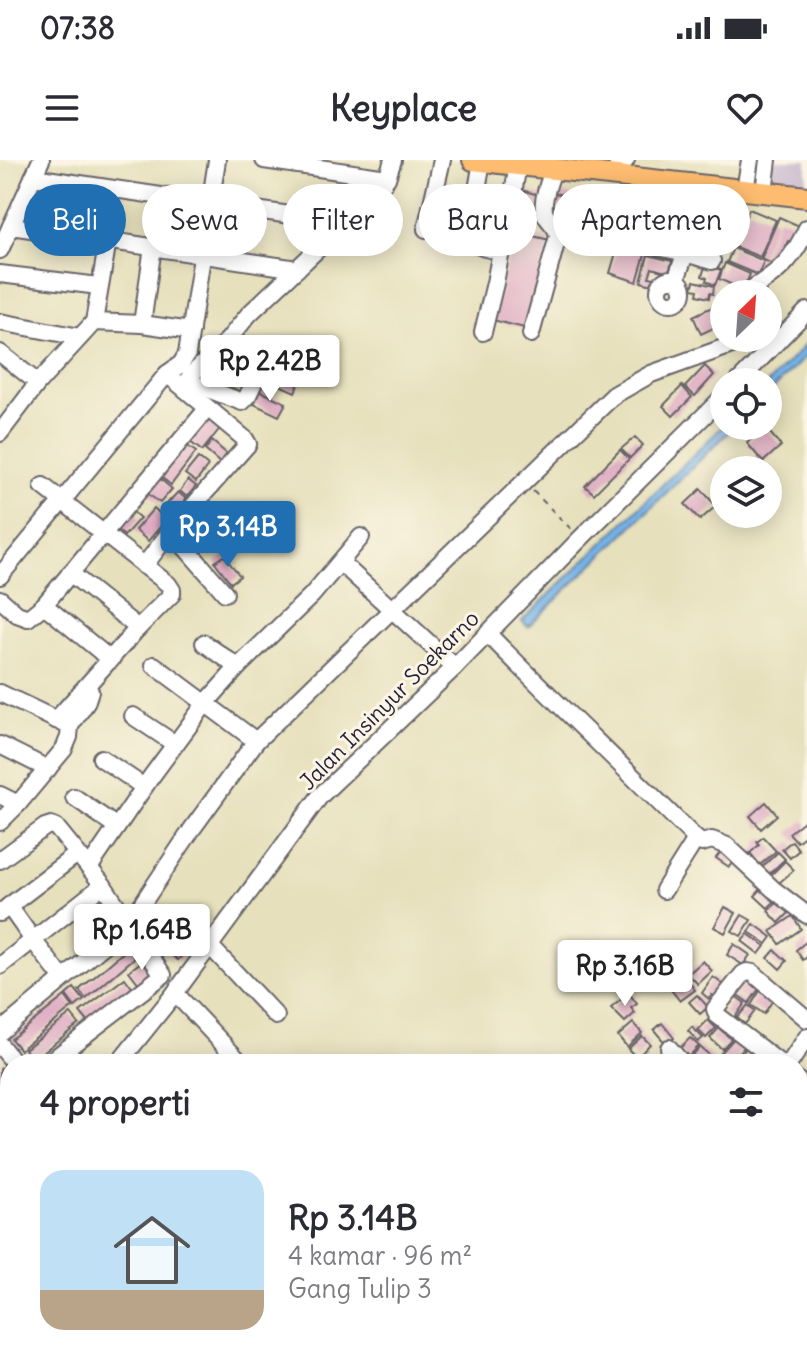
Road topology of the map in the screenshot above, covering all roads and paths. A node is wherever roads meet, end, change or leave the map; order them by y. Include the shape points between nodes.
1 (41, 160) edge
2 (217, 160) edge
3 (264, 160) edge
4 (393, 160) edge
5 (442, 160) edge
6 (473, 160) edge
7 (626, 160) edge
8 (750, 160) edge
9 (768, 160) edge
10 (498, 162) edge
11 (553, 169) junction
12 (610, 175) junction
13 (33, 177) junction
14 (387, 178) junction
15 (213, 184) edge
16 (383, 184) edge
17 (436, 184) edge
18 (489, 184) edge
19 (502, 184) edge
20 (691, 184) edge
21 (750, 190) edge
22 (755, 191) junction
23 (142, 194) edge
24 (807, 197) edge
25 (11, 226) junction
26 (24, 228) edge
27 (807, 228) edge
28 (0, 250) edge
29 (105, 256) edge
30 (152, 256) edge
31 (203, 256) edge
32 (214, 256) edge
33 (310, 256) edge
34 (500, 256) edge
35 (685, 256) edge
36 (696, 256) edge
37 (712, 261) dead end
38 (295, 270) junction
39 (0, 274) edge
40 (676, 280) dead end
41 (765, 280) edge
42 (99, 286) junction
43 (807, 311) edge
44 (0, 322) edge
45 (94, 322) junction
46 (142, 324) junction
47 (789, 329) junction
48 (782, 330) edge
49 (191, 331) junction
50 (483, 332) dead end
51 (531, 334) dead end
52 (80, 337) junction
53 (272, 345) dead end
54 (711, 352) edge
55 (1, 355) edge
56 (751, 368) edge
57 (167, 374) junction
58 (189, 375) junction
59 (38, 383) junction
60 (207, 409) junction
61 (710, 410) edge
62 (0, 433) edge
63 (524, 483) junction
64 (43, 486) dead end
65 (63, 501) junction
66 (171, 531) junction
67 (102, 533) junction
68 (361, 537) dead end
69 (580, 539) junction
70 (341, 563) junction
71 (144, 566) junction
72 (70, 573) junction
73 (0, 576) edge
74 (225, 593) dead end
75 (0, 599) edge
76 (44, 605) junction
77 (391, 609) junction
78 (138, 628) junction
79 (492, 639) junction
80 (204, 643) dead end
81 (111, 660) junction
82 (154, 665) dead end
83 (238, 667) junction
84 (455, 667) junction
85 (0, 693) edge
86 (205, 704) junction
87 (133, 716) dead end
88 (63, 723) junction
89 (256, 741) junction
90 (175, 744) junction
91 (0, 745) edge
92 (101, 758) dead end
93 (48, 769) junction
94 (144, 787) junction
95 (0, 795) edge
96 (74, 797) dead end
97 (18, 804) junction
98 (0, 822) edge
99 (117, 827) junction
100 (696, 839) junction
101 (77, 854) junction
102 (0, 860) edge
103 (89, 868) junction
104 (103, 885) junction
105 (664, 890) dead end
106 (5, 910) edge
107 (807, 915) edge
108 (128, 925) junction
109 (33, 940) junction
110 (210, 946) junction
111 (0, 966) edge
112 (63, 979) junction
113 (182, 1001) junction
114 (276, 1016) dead end
115 (807, 1019) edge
116 (0, 1032) edge
117 (807, 1037) edge
118 (669, 1048) dead end
119 (60, 1054) edge
120 (128, 1054) edge
121 (232, 1054) edge
122 (674, 1054) edge
123 (768, 1054) edge
124 (796, 1054) edge

1 - 13 street
2 - 15 street
3 - 14 street
4 - 14 street
5 - 17 street
6 - 10 main road
7 - 12 street
8 - 22 street
9 - 22 street
10 - 11 main road
10 - 18 street
10 - 19 street
11 - 12 main road
11 - 51 street via 543,210 558,236
12 - 20 main road
13 - 23 street
13 - 25 street
14 - 16 street
21 - 22 main road
22 - 24 main road
25 - 26 street
25 - 28 street
27 - 41 street via 783,268
29 - 42 street
30 - 46 street
31 - 49 street
32 - 38 street
33 - 38 street
34 - 50 street
35 - 40 street
36 - 37 street
38 - 58 street
39 - 42 street
42 - 45 street
43 - 47 street
44 - 52 street
45 - 46 street
45 - 52 street
46 - 49 street
47 - 48 street
47 - 56 street
49 - 58 street
52 - 59 street
53 - 58 street via 242,402
54 - 63 street via 614,395
55 - 59 street
57 - 58 street
57 - 60 street
57 - 65 street
58 - 60 street
59 - 62 street
60 - 66 street via 248,446
60 - 67 street
61 - 69 street, Jalan Insinyur Soekarno
63 - 69 path
63 - 77 street
64 - 65 street
65 - 67 street
65 - 73 street
66 - 71 street
66 - 74 street
67 - 71 street
67 - 72 street
68 - 70 street
69 - 79 street, Jalan Insinyur Soekarno
70 - 77 street
70 - 83 street
71 - 78 street via 168,584 172,594
72 - 76 street
72 - 78 street
75 - 76 street via 28,618
76 - 81 street
77 - 84 street
77 - 89 street
78 - 81 street
79 - 84 street, Jalan Insinyur Soekarno
79 - 100 street
80 - 83 street
81 - 88 street
82 - 86 street
83 - 86 street
84 - 110 street, Jalan Insinyur Soekarno via 320,796
85 - 88 street
86 - 89 street
86 - 90 street
87 - 90 street
88 - 93 street via 68,743
89 - 108 street
90 - 94 street
91 - 93 street
92 - 94 street
93 - 97 street
94 - 99 street
95 - 97 street
96 - 99 street
97 - 98 street
99 - 103 street
100 - 105 street
100 - 107 street via 727,846
101 - 102 street via 51,825
101 - 103 street
101 - 106 street
103 - 104 street
104 - 108 street
104 - 109 street
106 - 109 street
108 - 112 street
108 - 119 street via 163,975
109 - 111 street
109 - 112 street
110 - 113 street, Jalan Insinyur Soekarno
110 - 114 street
112 - 116 street
113 - 120 street, Jalan Insinyur Soekarno
113 - 121 street
115 - 123 street via 753,973 743,974 715,1009
117 - 124 street
118 - 122 street

